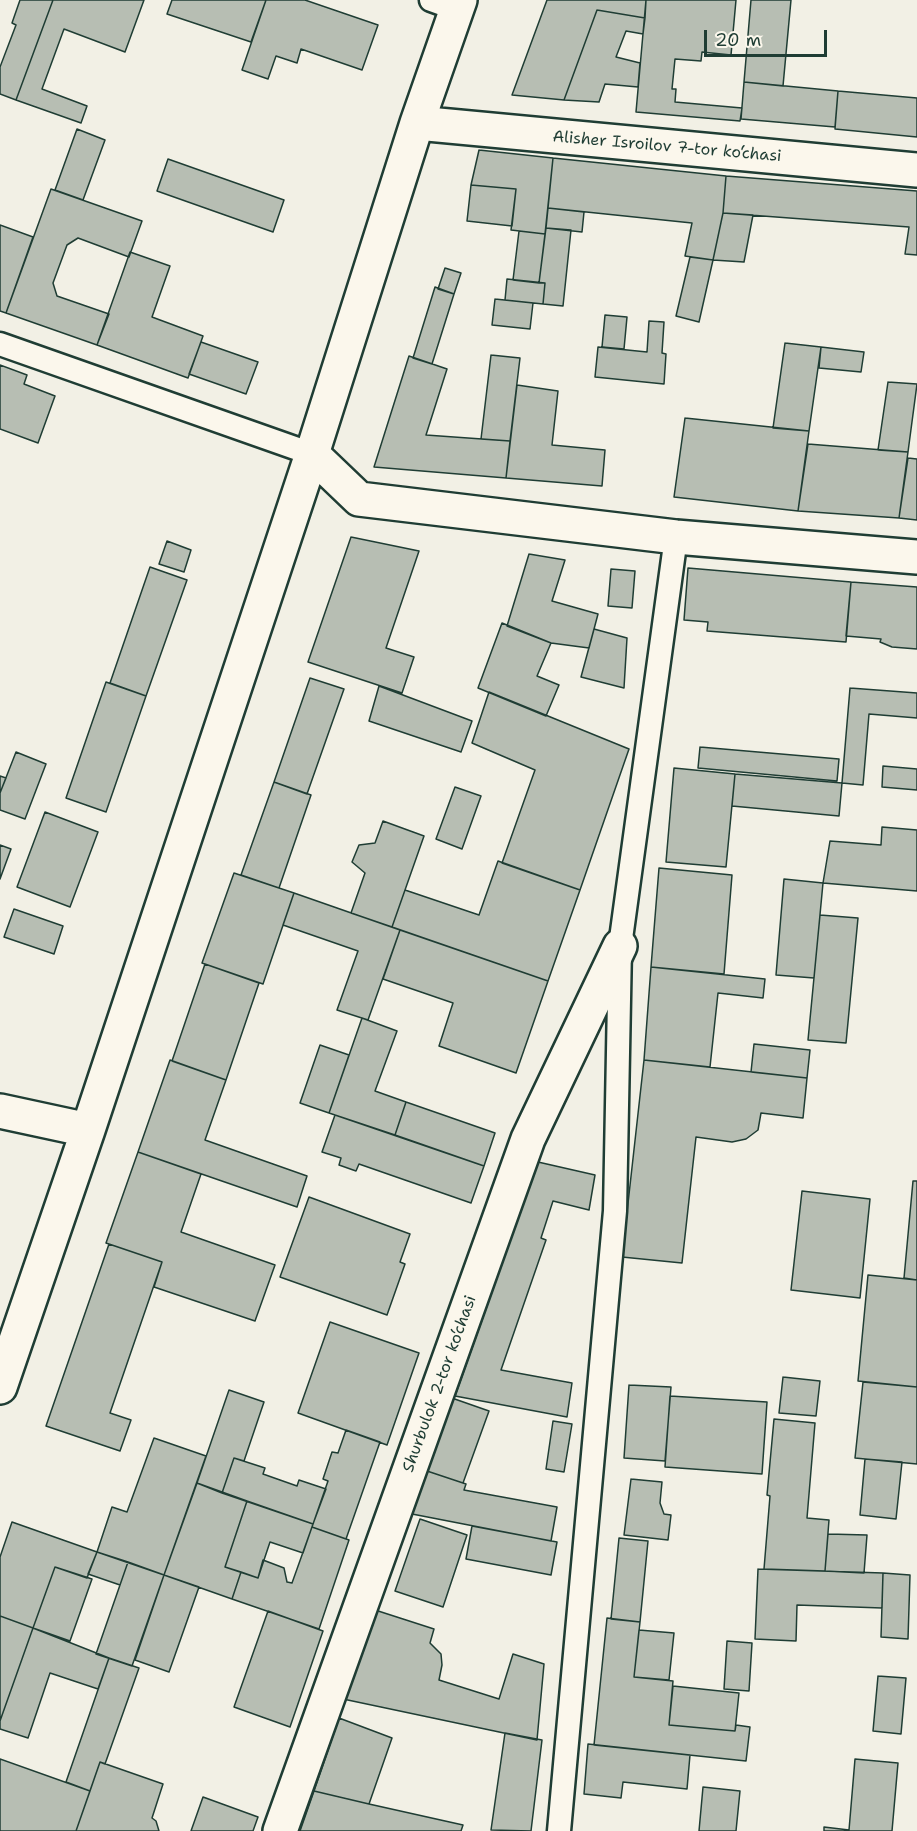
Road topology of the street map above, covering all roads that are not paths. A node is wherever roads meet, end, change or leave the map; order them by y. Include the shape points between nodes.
1 (449, 3) edge
2 (417, 123) junction
3 (917, 170) edge
4 (0, 344) edge
5 (312, 454) junction
6 (676, 537) junction
7 (917, 557) edge
8 (620, 946) junction
9 (0, 1111) edge
10 (88, 1130) junction
11 (0, 1387) edge
12 (280, 1831) edge
13 (559, 1831) edge

1 - 2 street
2 - 3 street, Alisher Isroilov 7-tor ko‘chasi
2 - 5 street
4 - 5 lane
5 - 6 street via 359,499
5 - 10 street
6 - 7 street
6 - 8 lane
8 - 12 street, Shurbulok 2-tor ko‘chasi via 528,1139
8 - 13 lane via 615,1211
9 - 10 street
10 - 11 street

